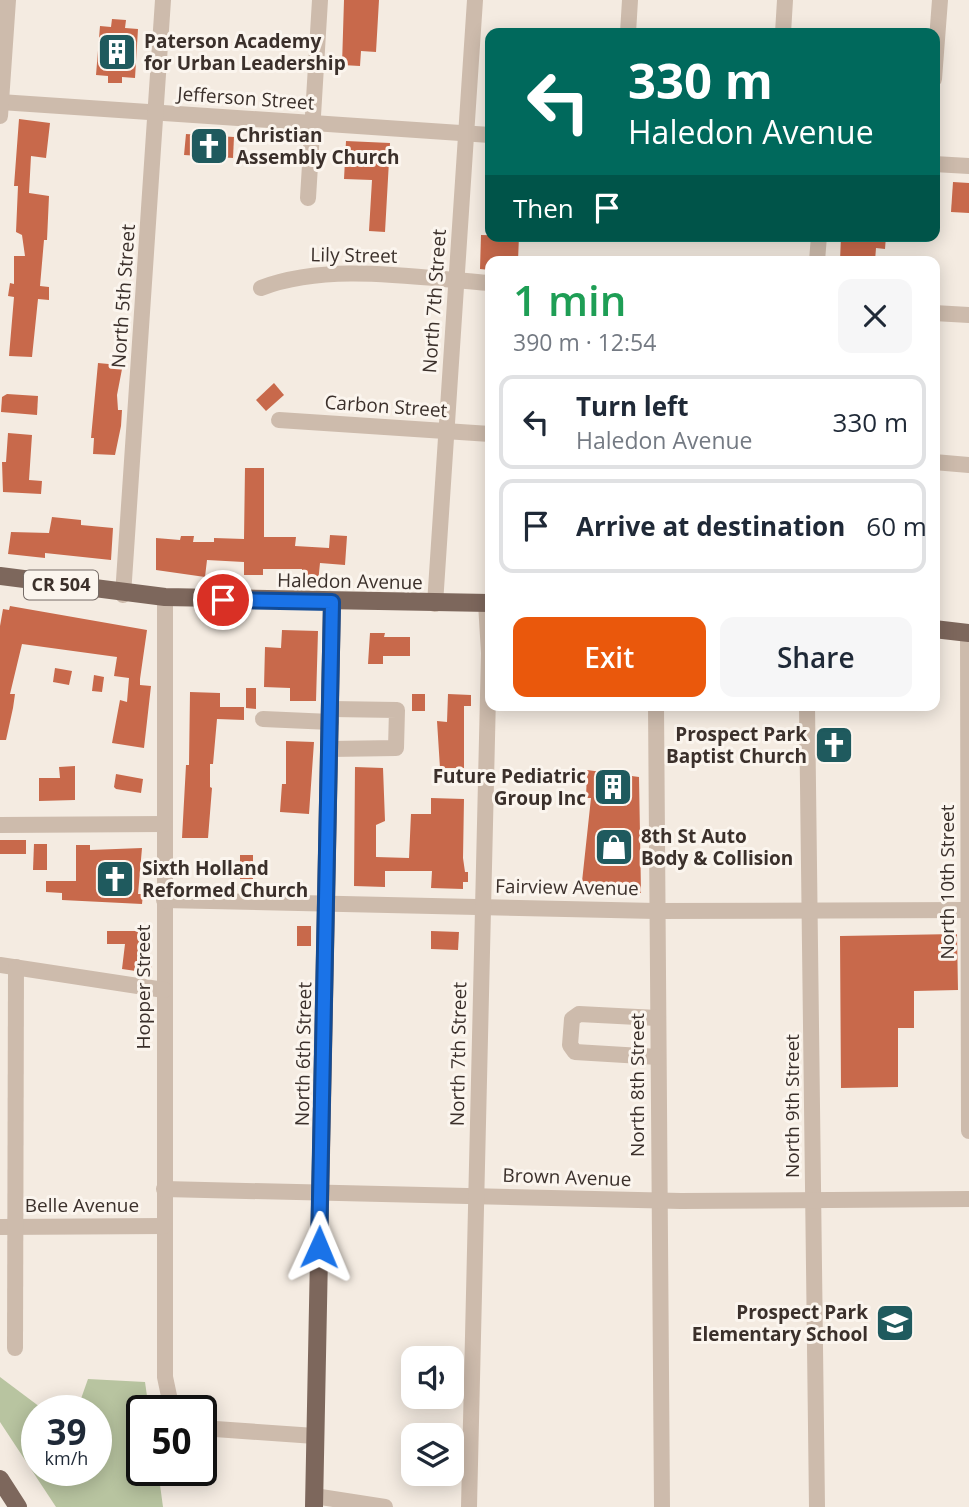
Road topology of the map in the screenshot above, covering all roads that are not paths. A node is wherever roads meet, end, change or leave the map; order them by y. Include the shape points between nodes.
1 (8, 0) edge
2 (163, 0) edge
3 (320, 0) edge
4 (475, 0) edge
5 (630, 0) edge
6 (785, 0) edge
7 (940, 0) edge
8 (628, 28) edge
9 (783, 28) edge
10 (938, 28) edge
11 (0, 102) edge
12 (156, 113) junction
13 (0, 116) edge
14 (312, 123) junction
15 (466, 133) junction
16 (485, 135) edge
17 (940, 164) edge
18 (969, 166) edge
19 (308, 198) dead end
20 (457, 281) junction
21 (485, 283) edge
22 (261, 288) dead end
23 (940, 313) edge
24 (969, 315) edge
25 (279, 419) dead end
26 (447, 431) junction
27 (485, 434) edge
28 (940, 463) edge
29 (969, 465) edge
30 (0, 576) edge
31 (123, 594) junction
32 (165, 597) junction
33 (332, 602) junction
34 (485, 603) edge
35 (435, 604) junction
36 (940, 630) edge
37 (969, 633) edge
38 (487, 711) edge
39 (656, 711) edge
40 (807, 711) edge
41 (331, 715) junction
42 (263, 719) dead end
43 (330, 749) junction
44 (164, 824) junction
45 (0, 825) edge
46 (164, 900) junction
47 (325, 902) junction
48 (482, 906) junction
49 (968, 910) edge
50 (656, 911) junction
51 (812, 912) junction
52 (8, 966) edge
53 (164, 990) junction
54 (657, 1018) junction
55 (658, 1057) junction
56 (969, 1131) edge
57 (164, 1189) junction
58 (320, 1193) junction
59 (476, 1196) junction
60 (969, 1199) edge
61 (658, 1201) junction
62 (814, 1201) junction
63 (164, 1226) junction
64 (8, 1227) edge
65 (15, 1348) dead end
66 (169, 1395) edge
67 (217, 1429) edge
68 (315, 1436) junction
69 (0, 1479) edge
70 (314, 1502) edge
71 (18, 1507) edge
72 (385, 1507) edge
73 (469, 1507) edge
74 (662, 1507) edge
75 (817, 1507) edge

1 - 11 street
2 - 12 street, North 5th Street
3 - 14 street
4 - 15 street, North 7th Street
5 - 8 street
6 - 9 street
7 - 10 street
11 - 12 street, Jefferson Street
11 - 13 street
12 - 14 street, Jefferson Street
12 - 31 street, North 5th Street
14 - 15 street, Jefferson Street
14 - 19 street
15 - 16 street, Jefferson Street
15 - 20 street, North 7th Street
17 - 18 street
20 - 21 street, Lily Street
20 - 22 street, Lily Street via 332,272 298,276
20 - 26 street, North 7th Street
23 - 24 street
25 - 26 street, Carbon Street
26 - 27 street, Carbon Street
26 - 35 street, North 7th Street
28 - 29 street
30 - 31 main road, Haledon Avenue / CR 504
31 - 32 main road, Haledon Avenue / CR 504
32 - 33 main road, Haledon Avenue / CR 504
32 - 44 street, Hopper Street
33 - 35 main road, Haledon Avenue / CR 504
33 - 41 main road, North 6th Street
34 - 35 main road, Haledon Avenue / CR 504
36 - 37 main road
37 - 49 street, North 10th Street
38 - 48 street, North 7th Street
39 - 50 street, North 8th Street
40 - 51 street, North 9th Street
41 - 42 street
41 - 43 main road, North 6th Street
41 - 43 street via 397,710 397,737 396,748
43 - 47 main road, North 6th Street
44 - 45 street
44 - 46 street, Hopper Street
46 - 47 street, Fairview Avenue
46 - 53 street, Hopper Street
47 - 48 street, Fairview Avenue
47 - 58 main road, North 6th Street
48 - 50 street, Fairview Avenue
48 - 59 street, North 7th Street
49 - 51 street, Fairview Avenue
49 - 56 street, North 10th Street
50 - 51 street, Fairview Avenue
50 - 54 street, North 8th Street
51 - 62 street, North 9th Street
52 - 53 street
52 - 64 street
53 - 57 street, Hopper Street
54 - 55 street, North 8th Street
54 - 55 street via 579,1014 572,1019 570,1045 575,1052
55 - 61 street, North 8th Street
57 - 58 street, Brown Avenue
57 - 63 street, Hopper Street
58 - 59 street, Brown Avenue
58 - 68 main road, North 6th Street
59 - 61 street, Brown Avenue
59 - 73 street, North 7th Street
60 - 62 street, Brown Avenue
61 - 62 street, Brown Avenue
61 - 74 street, North 8th Street
62 - 75 street, North 9th Street
63 - 64 street, Belle Avenue
63 - 66 street, Hopper Street
64 - 65 street
67 - 68 street
68 - 70 main road, North 6th Street
69 - 71 main road
70 - 72 street

